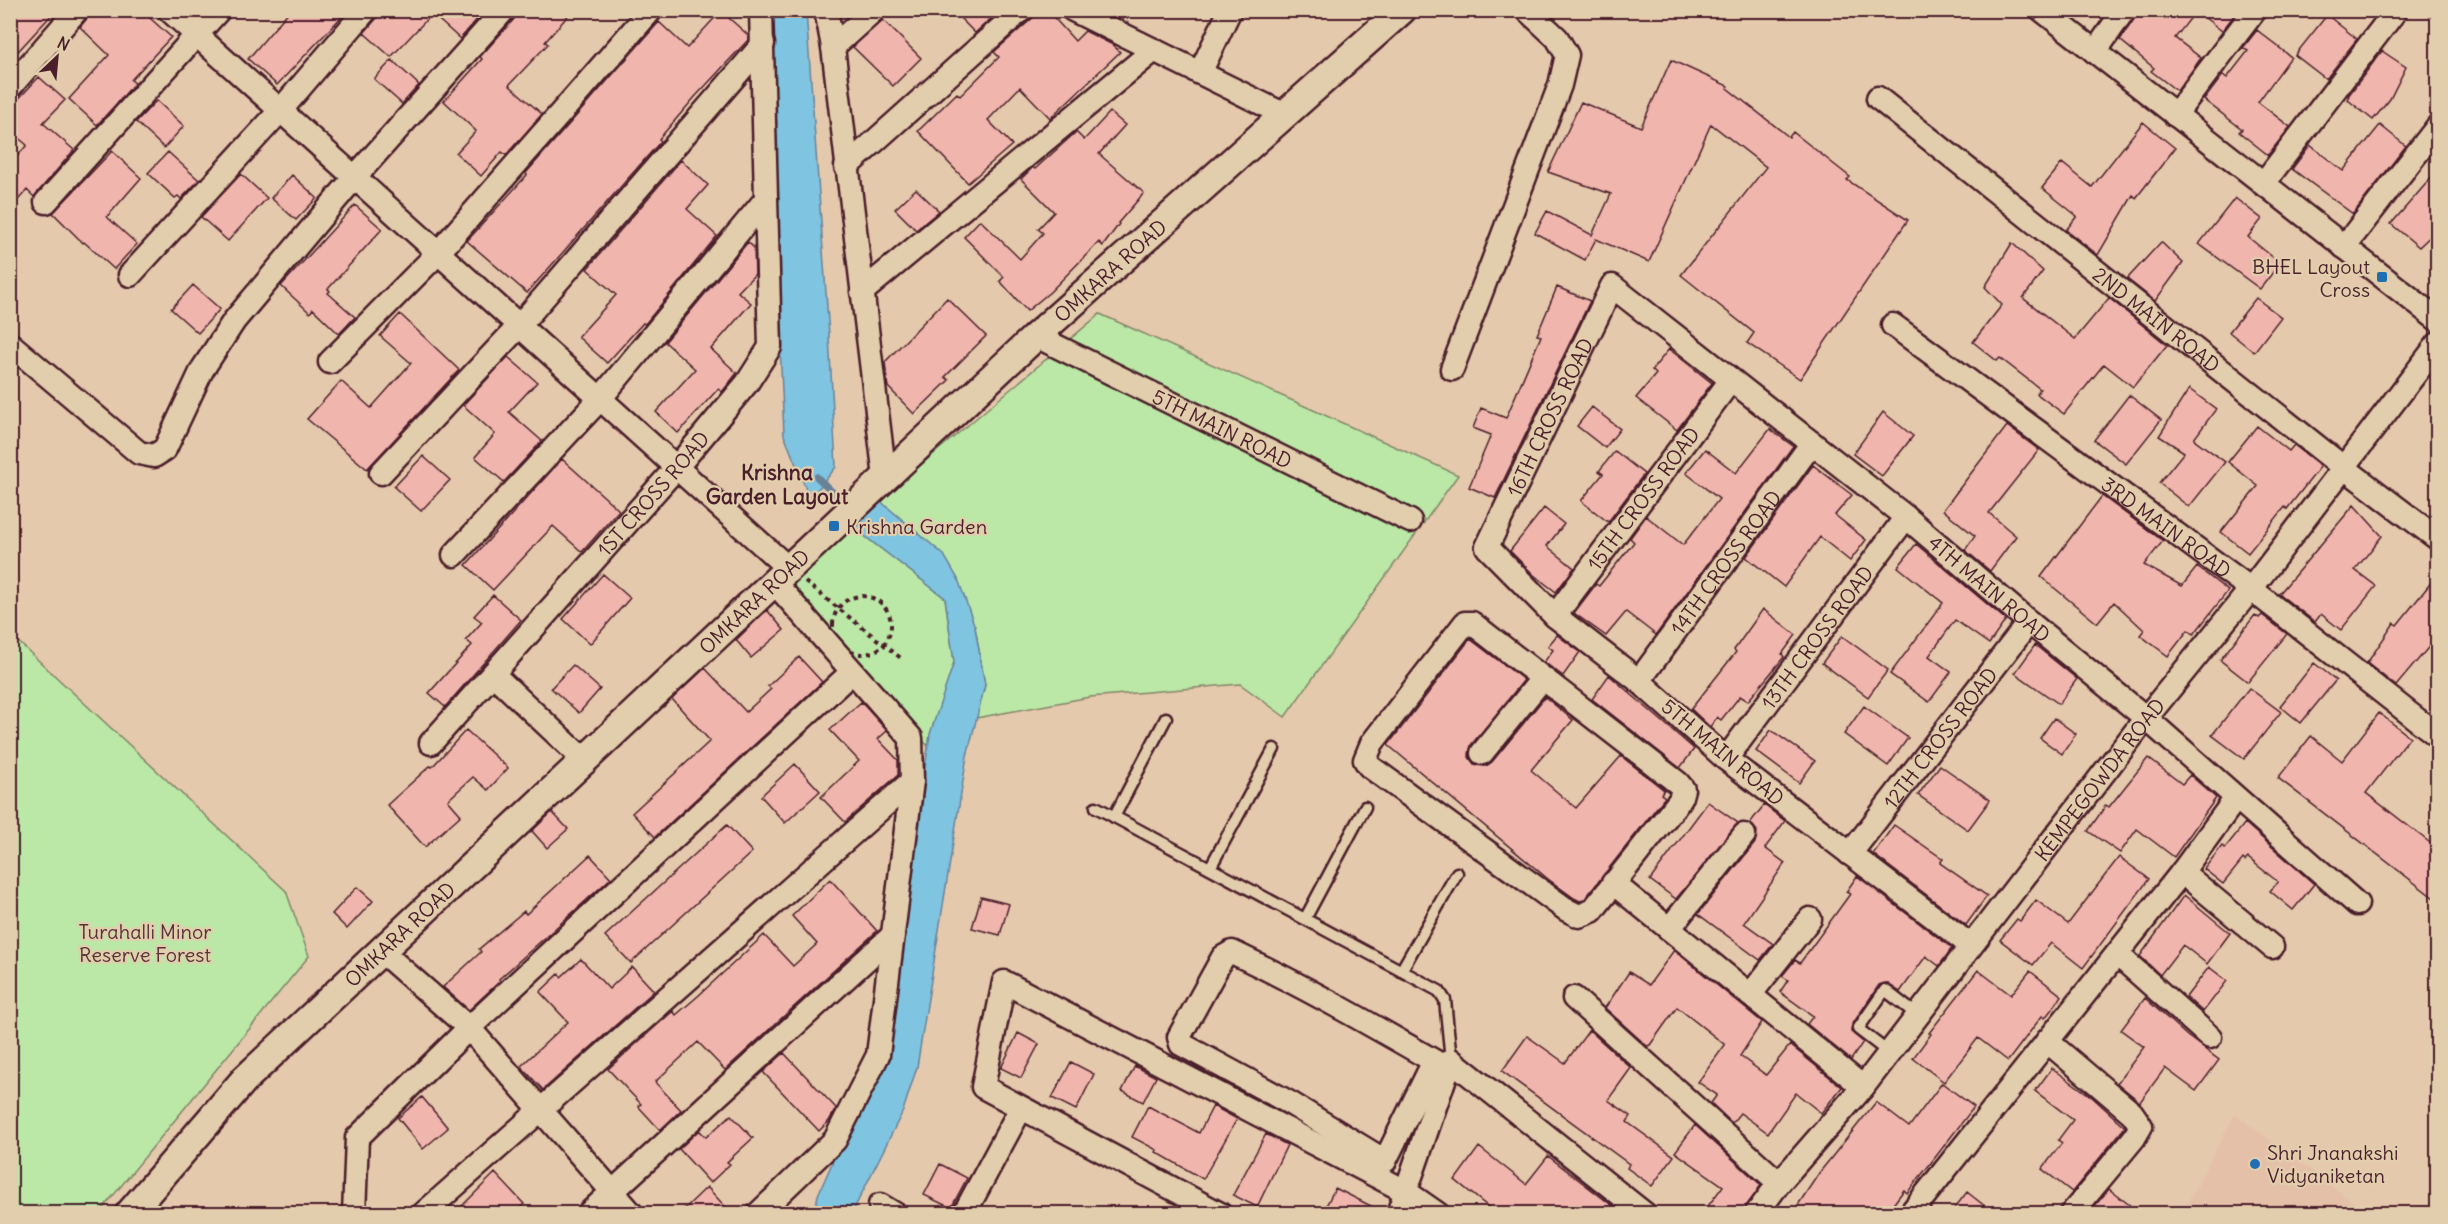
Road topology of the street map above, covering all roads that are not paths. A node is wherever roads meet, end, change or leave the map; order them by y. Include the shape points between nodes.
1 (77, 10) edge
2 (169, 10) edge
3 (219, 10) edge
4 (366, 10) edge
5 (504, 10) edge
6 (651, 10) edge
7 (761, 10) edge
8 (826, 10) edge
9 (874, 10) edge
10 (1021, 10) edge
11 (1073, 10) edge
12 (1230, 10) edge
13 (1402, 10) edge
14 (1527, 10) edge
15 (2042, 10) edge
16 (2124, 10) edge
17 (2255, 10) edge
18 (2396, 10) edge
19 (1102, 17) edge
20 (197, 36) junction
21 (763, 44) junction
22 (833, 47) junction
23 (1154, 51) junction
24 (2095, 52) junction
25 (1200, 73) junction
26 (10, 87) edge
27 (1878, 98) dead end
28 (280, 111) junction
29 (1285, 115) junction
30 (2175, 115) junction
31 (2438, 126) edge
32 (846, 167) junction
33 (354, 178) junction
34 (2263, 184) junction
35 (766, 199) junction
36 (46, 202) dead end
37 (2344, 247) junction
38 (438, 253) junction
39 (130, 275) dead end
40 (1612, 286) joint
41 (862, 292) junction
42 (2438, 320) edge
43 (1893, 325) dead end
44 (519, 326) junction
45 (1036, 336) junction
46 (10, 344) edge
47 (2438, 344) edge
48 (330, 362) dead end
49 (1452, 369) dead end
50 (1731, 380) junction
51 (600, 399) junction
52 (1812, 443) junction
53 (2343, 467) junction
54 (676, 468) junction
55 (381, 473) dead end
56 (879, 484) junction
57 (1906, 517) junction
58 (1410, 521) dead end
59 (2438, 539) edge
60 (1487, 547) joint
61 (454, 555) dead end
62 (781, 575) junction
63 (2251, 589) junction
64 (1555, 616) junction
65 (2028, 622) junction
66 (852, 672) junction
67 (493, 674) junction
68 (1542, 679) junction
69 (1639, 681) junction
70 (1166, 718) dead end
71 (2146, 718) junction
72 (2438, 736) edge
73 (431, 743) dead end
74 (1274, 749) dead end
75 (1482, 753) dead end
76 (1726, 759) junction
77 (584, 760) junction
78 (912, 781) junction
79 (2236, 798) junction
80 (1096, 807) dead end
81 (1365, 807) dead end
82 (1114, 817) junction
83 (1744, 835) dead end
84 (1850, 854) junction
85 (1210, 868) junction
86 (2182, 872) junction
87 (1457, 873) dead end
88 (1613, 883) junction
89 (2357, 904) dead end
90 (1810, 919) dead end
91 (1305, 920) junction
92 (1669, 929) junction
93 (893, 935) junction
94 (1971, 945) junction
95 (2272, 947) dead end
96 (381, 951) junction
97 (2117, 954) junction
98 (1401, 971) junction
99 (1750, 995) junction
100 (1574, 998) dead end
101 (1917, 1015) junction
102 (469, 1028) junction
103 (2211, 1037) dead end
104 (2047, 1041) junction
105 (1888, 1052) junction
106 (1444, 1063) junction
107 (1863, 1087) junction
108 (1021, 1108) junction
109 (541, 1110) junction
110 (1779, 1183) junction
111 (612, 1191) junction
112 (1406, 1191) junction
113 (129, 1214) edge
114 (354, 1214) edge
115 (423, 1214) edge
116 (588, 1214) edge
117 (632, 1214) edge
118 (758, 1214) edge
119 (964, 1214) edge
120 (1220, 1214) edge
121 (1398, 1214) edge
122 (1438, 1214) edge
123 (1645, 1214) edge
124 (1756, 1214) edge
125 (1910, 1214) edge
126 (2071, 1214) edge

1 - 26 street
2 - 20 street
3 - 20 street
4 - 28 street
5 - 33 street
6 - 38 street
7 - 21 street, 1ST CROSS ROAD
8 - 22 street
9 - 22 street
10 - 32 street
11 - 19 street
12 - 25 street
13 - 29 street, OMKARA ROAD
14 - 49 street via 1557,38 1566,55 1560,85
15 - 24 street
16 - 24 street
17 - 30 street
18 - 34 street
19 - 23 street
20 - 28 street
20 - 36 street
21 - 35 street, 1ST CROSS ROAD
21 - 44 street
22 - 32 street
23 - 25 street
23 - 41 street
24 - 30 street
25 - 29 street
27 - 53 street, 2ND MAIN ROAD
28 - 33 street
28 - 39 street
29 - 45 street, OMKARA ROAD
30 - 34 street
31 - 37 street
32 - 41 street
33 - 38 street
33 - 46 street via 227,330 202,370 165,449 154,456 139,453
34 - 37 street
35 - 51 street
35 - 54 street, 1ST CROSS ROAD via 770,347 747,383
37 - 42 street
38 - 44 street
38 - 48 street
40 - 50 street, 4TH MAIN ROAD
40 - 60 street, 16TH CROSS ROAD
41 - 56 street
43 - 63 street, 3RD MAIN ROAD
44 - 51 street
44 - 55 street
45 - 56 street, OMKARA ROAD
45 - 58 street, 5TH MAIN ROAD
47 - 53 street, KEMPEGOWDA ROAD
50 - 52 street, 4TH MAIN ROAD
50 - 64 street, 15TH CROSS ROAD
51 - 54 street
51 - 61 street
52 - 57 street, 4TH MAIN ROAD
52 - 69 street, 14TH CROSS ROAD
53 - 59 street, 2ND MAIN ROAD
53 - 63 street, KEMPEGOWDA ROAD
54 - 62 street
54 - 67 street, 1ST CROSS ROAD
56 - 62 street, OMKARA ROAD
57 - 65 street, 4TH MAIN ROAD
57 - 76 street, 13TH CROSS ROAD
60 - 64 street, 5TH MAIN ROAD
62 - 66 street
62 - 77 street, OMKARA ROAD
63 - 71 street, KEMPEGOWDA ROAD
63 - 72 street, 3RD MAIN ROAD
64 - 69 street, 5TH MAIN ROAD
65 - 71 street, 4TH MAIN ROAD
65 - 84 street, 12TH CROSS ROAD
66 - 78 street via 911,738
66 - 102 street
67 - 73 street, 1ST CROSS ROAD
67 - 77 street
68 - 75 street
68 - 88 street via 1683,789 1680,800
68 - 88 street via 1472,623 1465,623 1372,743 1365,759 1369,766 1567,910 1579,916 1592,911
69 - 76 street, 5TH MAIN ROAD
70 - 82 lane
71 - 79 street, 4TH MAIN ROAD
71 - 94 street, KEMPEGOWDA ROAD
74 - 85 lane
76 - 84 street, 5TH MAIN ROAD
77 - 96 street, OMKARA ROAD
78 - 93 street
78 - 109 street
79 - 86 street
79 - 89 street, 4TH MAIN ROAD
80 - 82 lane
81 - 91 lane
82 - 85 lane
83 - 92 street
84 - 94 street, 5TH MAIN ROAD
85 - 91 lane
86 - 95 street
86 - 97 street
87 - 98 lane
88 - 92 street
90 - 99 street
91 - 98 lane
92 - 99 street
93 - 111 street
93 - 118 street via 878,1055 835,1140
94 - 101 street, KEMPEGOWDA ROAD
96 - 102 street
96 - 113 street, OMKARA ROAD via 244,1079
97 - 103 street
97 - 104 street
98 - 106 lane via 1439,991 1445,1000
99 - 107 street
100 - 110 street
101 - 105 street, KEMPEGOWDA ROAD
101 - 105 lane via 1885,990 1858,1029
102 - 109 street
102 - 114 street via 357,1138
104 - 125 street
104 - 126 street via 2132,1113 2141,1126
105 - 107 street, KEMPEGOWDA ROAD
106 - 106 street via 1232,952 1223,957 1179,1037 1181,1044 1290,1103 1385,1161
106 - 112 street
106 - 123 street
107 - 110 street, KEMPEGOWDA ROAD
108 - 112 street via 983,1088 1004,982
108 - 119 street
108 - 120 street
109 - 111 street
109 - 115 street
110 - 124 street, KEMPEGOWDA ROAD
111 - 116 street
111 - 117 street
112 - 121 street
112 - 122 street

